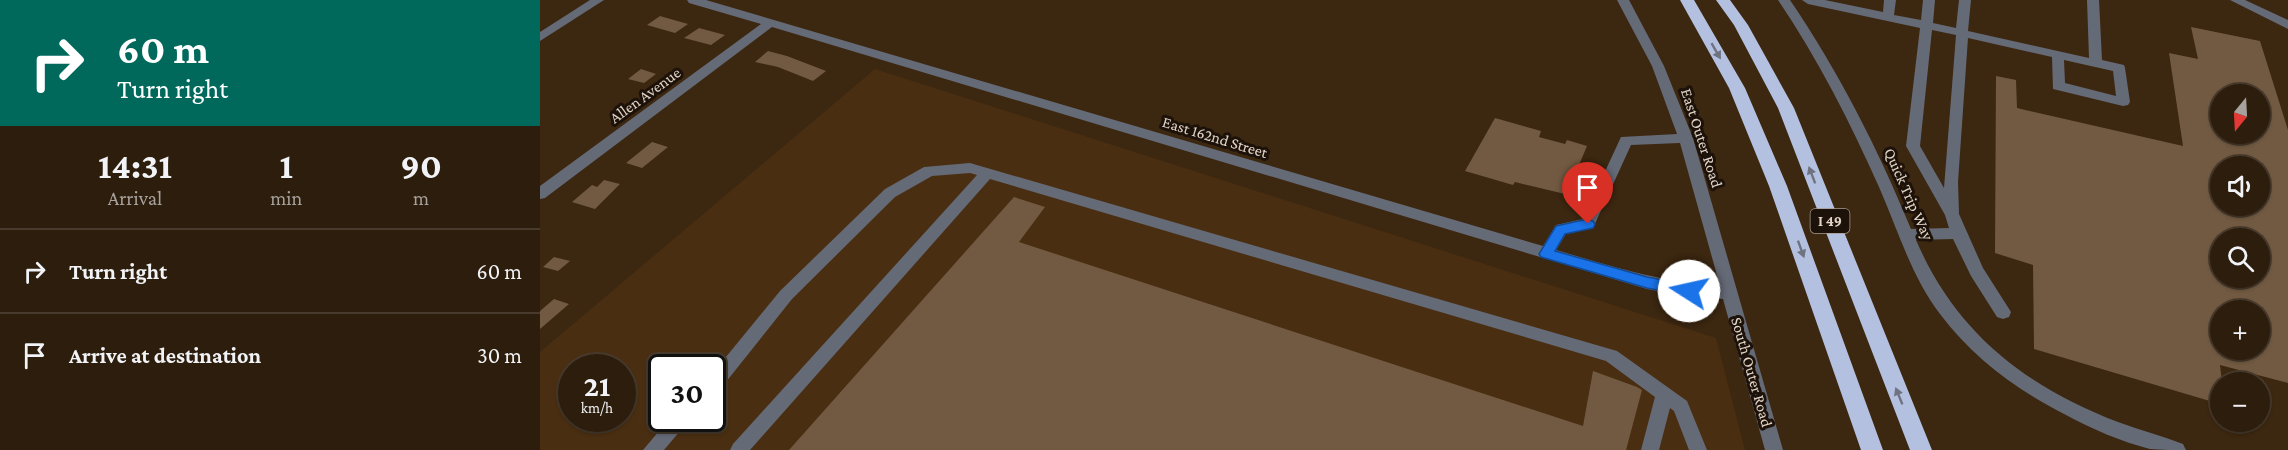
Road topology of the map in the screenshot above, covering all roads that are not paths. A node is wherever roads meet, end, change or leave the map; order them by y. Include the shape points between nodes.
1 (598, 0) edge
2 (693, 0) edge
3 (1623, 0) edge
4 (1687, 0) edge
5 (1723, 0) edge
6 (1784, 0) edge
7 (1808, 0) edge
8 (1890, 0) edge
9 (1929, 0) edge
10 (1965, 0) edge
11 (2093, 0) edge
12 (2235, 0) edge
13 (1888, 17) junction
14 (770, 23) junction
15 (2288, 25) edge
16 (1927, 26) junction
17 (1962, 33) junction
18 (540, 37) edge
19 (2058, 55) junction
20 (2096, 63) junction
21 (1686, 138) junction
22 (987, 173) junction
23 (540, 194) edge
24 (1952, 213) junction
25 (1958, 233) junction
26 (1907, 235) junction
27 (1546, 254) junction
28 (1730, 293) junction
29 (2003, 312) dead end
30 (726, 370) edge
31 (1665, 394) junction
32 (669, 432) edge
33 (652, 450) edge
34 (739, 450) edge
35 (1650, 450) edge
36 (1698, 450) edge
37 (1774, 450) edge
38 (1872, 450) edge
39 (1921, 450) edge
40 (2177, 450) edge

1 - 18 street
2 - 14 street, East 162nd Street
3 - 21 street, East Outer Road via 1658,66
4 -> 38 highway, I 49 via 1737,88 1773,175
39 -> 5 highway, I 49 via 1786,108
6 - 26 street, Quick Trip Way via 1843,95
7 - 13 street
8 - 13 street
9 - 16 street
10 - 17 street
11 - 20 street
12 - 15 street
13 - 16 street
14 - 23 street, Allen Avenue
14 - 27 street, East 162nd Street
16 - 17 street
16 - 24 street via 1913,146
17 - 19 street
17 - 24 street
19 - 20 street
19 - 20 street via 2058,86 2123,102 2119,68
21 - 27 street via 1626,140 1588,224 1561,230
21 - 28 street, East Outer Road
22 - 30 street via 970,168 929,171 890,193 786,295
22 - 31 street via 1611,357
22 - 34 street
24 - 25 street
25 - 26 street
25 - 29 street
26 - 40 street, Quick Trip Way via 1930,285 1950,315 1984,352 2025,383 2089,420
27 - 28 street, East 162nd Street via 1668,288
28 - 37 street, South Outer Road
31 - 35 street
31 - 36 street via 1681,406
32 - 33 street

